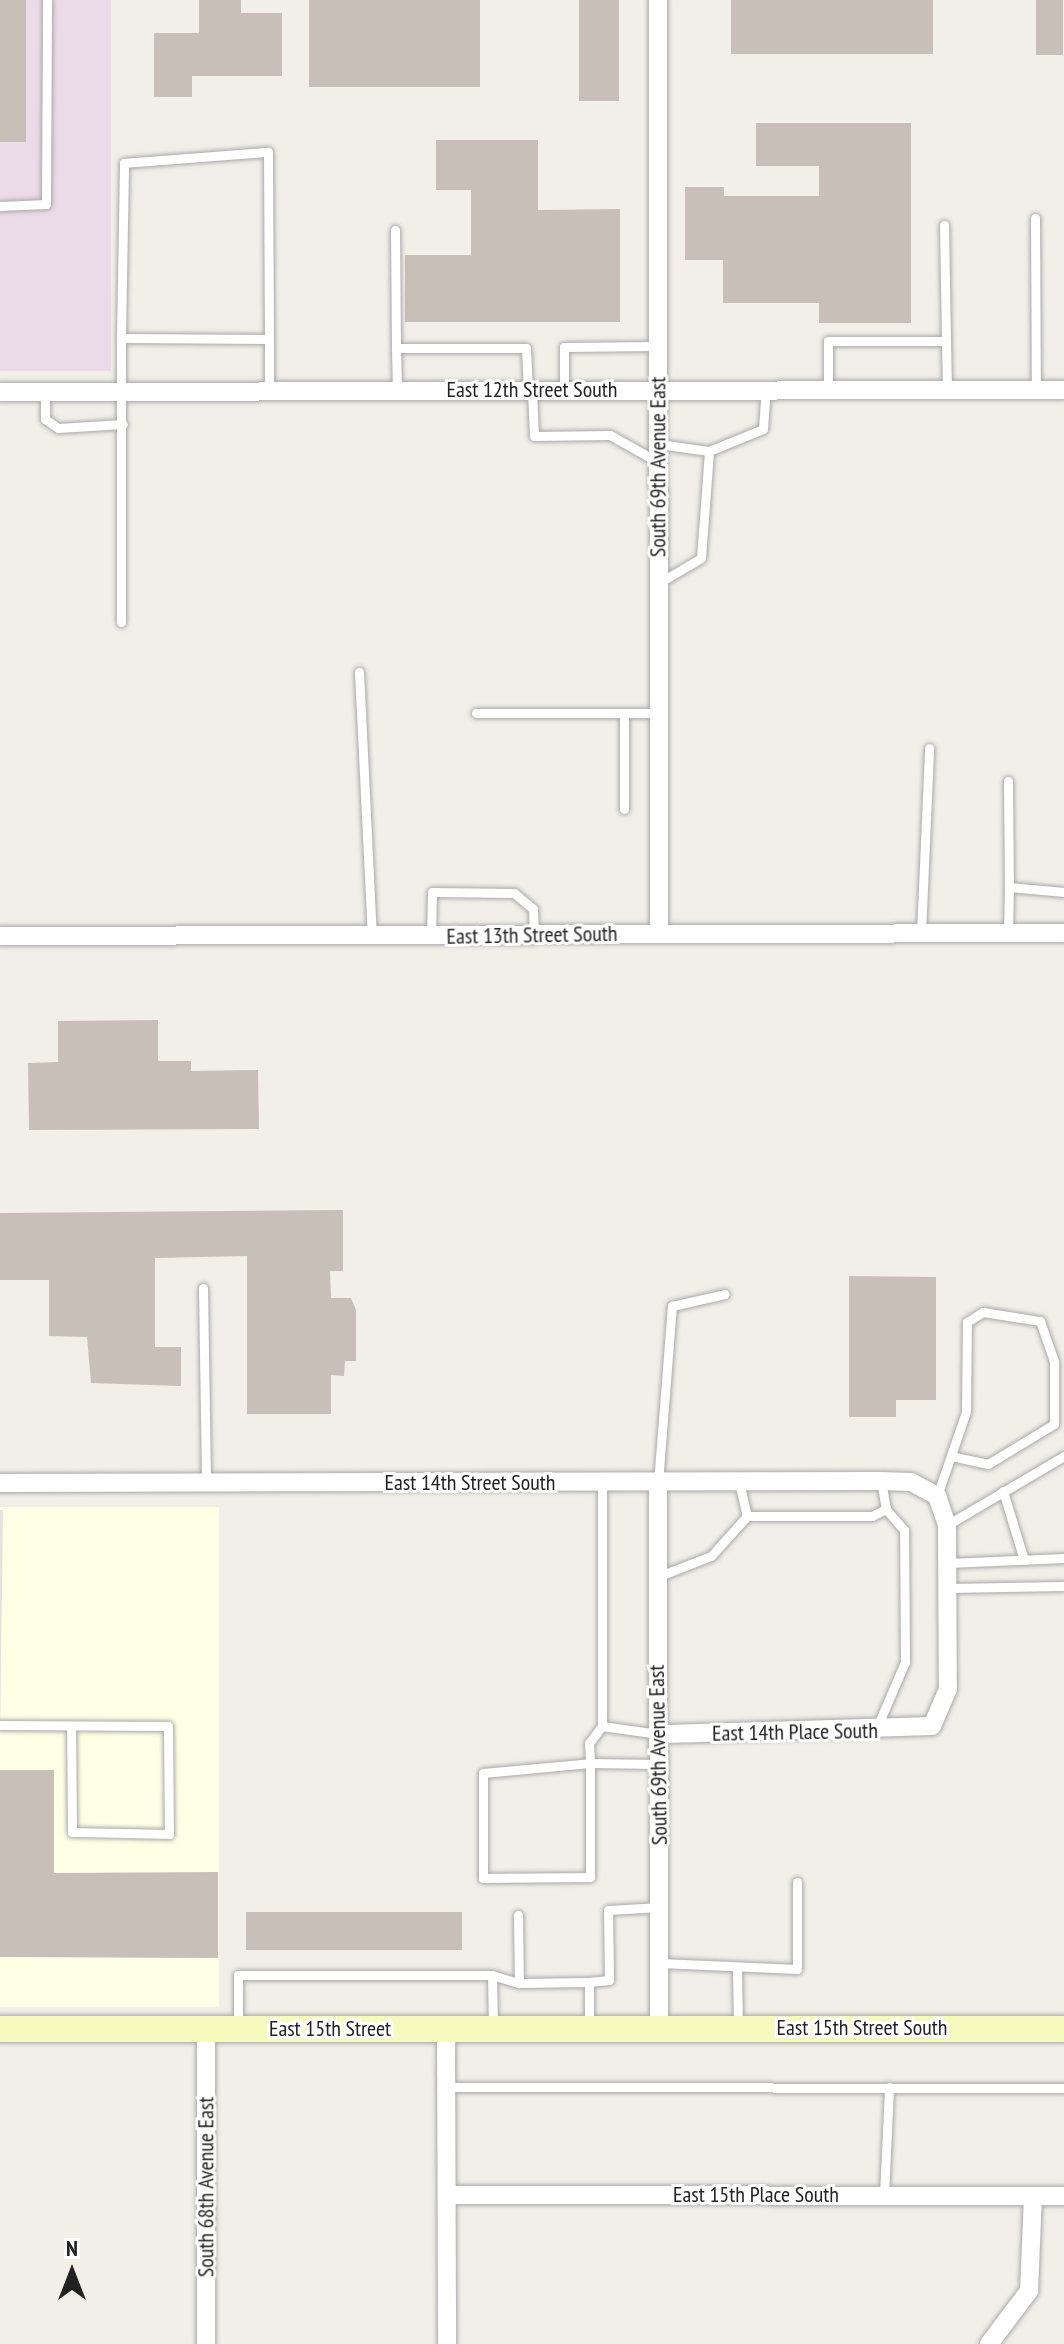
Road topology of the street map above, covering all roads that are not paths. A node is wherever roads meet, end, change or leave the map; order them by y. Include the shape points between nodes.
1 (47, 0) edge
2 (658, 0) edge
3 (0, 206) edge
4 (1035, 218) dead end
5 (944, 225) dead end
6 (395, 230) dead end
7 (121, 338) junction
8 (269, 339) junction
9 (946, 341) junction
10 (658, 346) junction
11 (396, 348) junction
12 (658, 389) junction
13 (530, 390) junction
14 (564, 390) junction
15 (766, 390) junction
16 (828, 390) junction
17 (947, 390) junction
18 (1036, 390) junction
19 (1064, 390) edge
20 (123, 391) junction
21 (269, 391) junction
22 (397, 391) junction
23 (0, 392) edge
24 (45, 393) junction
25 (123, 424) junction
26 (709, 451) junction
27 (658, 453) junction
28 (657, 584) junction
29 (121, 622) dead end
30 (359, 672) dead end
31 (476, 713) dead end
32 (658, 713) junction
33 (624, 714) junction
34 (929, 748) dead end
35 (1008, 781) dead end
36 (624, 809) dead end
37 (1009, 887) junction
38 (1064, 892) edge
39 (1008, 933) junction
40 (1064, 933) edge
41 (659, 934) junction
42 (921, 934) junction
43 (534, 935) junction
44 (0, 936) edge
45 (372, 937) junction
46 (431, 937) junction
47 (203, 1288) dead end
48 (725, 1294) dead end
49 (1064, 1456) edge
50 (955, 1457) junction
51 (881, 1481) junction
52 (739, 1482) junction
53 (0, 1483) edge
54 (602, 1483) junction
55 (658, 1483) junction
56 (206, 1484) junction
57 (1003, 1491) junction
58 (937, 1496) junction
59 (886, 1509) junction
60 (747, 1516) junction
61 (947, 1525) junction
62 (1064, 1558) edge
63 (1024, 1560) junction
64 (948, 1563) junction
65 (657, 1577) junction
66 (1063, 1586) edge
67 (948, 1588) junction
68 (0, 1725) edge
69 (71, 1726) junction
70 (602, 1726) junction
71 (875, 1731) junction
72 (658, 1734) junction
73 (590, 1763) junction
74 (658, 1764) junction
75 (797, 1882) dead end
76 (660, 1907) junction
77 (518, 1915) dead end
78 (660, 1963) junction
79 (737, 1969) junction
80 (492, 1975) junction
81 (589, 1982) junction
82 (519, 1983) junction
83 (659, 2027) junction
84 (589, 2028) junction
85 (738, 2028) junction
86 (0, 2029) edge
87 (238, 2029) junction
88 (446, 2029) junction
89 (493, 2029) junction
90 (1064, 2029) edge
91 (206, 2030) junction
92 (446, 2087) junction
93 (889, 2087) junction
94 (1064, 2088) edge
95 (447, 2195) junction
96 (884, 2195) junction
97 (1033, 2196) junction
98 (1064, 2196) edge
99 (206, 2344) edge
100 (447, 2344) edge
101 (989, 2344) edge

1 - 3 lane via 46,204
2 - 10 street, South 69th Avenue East
4 - 18 lane
5 - 9 lane
6 - 11 lane
7 - 8 lane
7 - 8 lane via 124,163 268,152
7 - 20 lane
8 - 21 lane
9 - 16 lane via 828,341
9 - 17 lane
10 - 12 street, South 69th Avenue East
10 - 14 lane via 564,347
11 - 13 lane via 526,348
11 - 22 lane
12 - 14 street, East 12th Street South
12 - 15 street, East 12th Street South
12 - 27 street, South 69th Avenue East
13 - 14 street, East 12th Street South
13 - 22 street, East 12th Street South
13 - 27 lane via 534,436 610,435
15 - 16 street, East 12th Street South
15 - 26 lane via 763,429
16 - 17 street, East 12th Street South
17 - 18 street, East 12th Street South
18 - 19 street, East 12th Street South
20 - 21 street, East 12th Street South
20 - 24 street, East 12th Street South
20 - 25 lane
21 - 22 street, East 12th Street South
23 - 24 street, East 12th Street South
24 - 25 lane via 45,419 58,428
25 - 29 lane
26 - 27 lane
26 - 28 lane via 701,558
27 - 28 street, South 69th Avenue East
28 - 32 street, South 69th Avenue East
30 - 45 lane
31 - 33 lane
32 - 33 lane
32 - 41 street, South 69th Avenue East
33 - 36 lane
34 - 42 lane
35 - 37 lane
37 - 38 lane
37 - 39 lane
39 - 40 street, East 13th Street South
39 - 42 street, East 13th Street South
41 - 42 street, East 13th Street South
41 - 43 street, East 13th Street South
43 - 46 street, East 13th Street South
43 - 46 lane via 533,909 514,893 432,892
44 - 45 street, East 13th Street South
45 - 46 street, East 13th Street South
47 - 56 lane
48 - 55 lane via 672,1306
49 - 57 lane
50 - 50 lane via 966,1412 967,1322 983,1312 1040,1321 1054,1361 1054,1424 988,1464
50 - 58 lane
51 - 52 street, East 14th Street South
51 - 58 street, East 14th Street South via 911,1482
51 - 59 lane
52 - 55 street, East 14th Street South
52 - 60 lane
53 - 56 street, East 14th Street South
54 - 55 street, East 14th Street South
54 - 56 street, East 14th Street South
54 - 70 lane
55 - 65 street, South 69th Avenue East
57 - 61 lane
57 - 63 lane
58 - 61 street
59 - 60 lane via 872,1516
59 - 71 lane via 904,1530 905,1662
60 - 65 lane via 711,1556
61 - 64 street
62 - 63 lane
63 - 64 lane
64 - 67 street
65 - 72 street, South 69th Avenue East
66 - 67 lane
67 - 71 street, East 14th Place South via 948,1689 932,1726
68 - 69 lane
69 - 69 lane via 168,1726 169,1834 72,1832
70 - 72 lane
70 - 73 lane via 589,1743
71 - 72 street, East 14th Place South
72 - 74 street, South 69th Avenue East
73 - 73 lane via 483,1773 483,1878 590,1877
73 - 74 lane
74 - 76 street, South 69th Avenue East
75 - 79 lane via 797,1969
76 - 78 street, South 69th Avenue East
76 - 81 lane via 608,1910 609,1980
77 - 82 lane
78 - 79 lane
78 - 83 street, South 69th Avenue East
79 - 85 lane
80 - 82 lane
80 - 87 lane via 238,1975
80 - 89 lane
81 - 82 lane
81 - 84 lane
83 - 84 main road, East 15th Street
83 - 85 main road, East 15th Street South
84 - 89 main road, East 15th Street
85 - 90 main road, East 15th Street South
86 - 91 main road, East 15th Street
87 - 88 main road, East 15th Street
87 - 91 main road, East 15th Street
88 - 89 main road, East 15th Street
88 - 92 street
91 - 99 street, South 68th Avenue East
92 - 93 lane
92 - 95 street
93 - 94 lane
93 - 96 lane
95 - 96 street, East 15th Place South
95 - 100 street
96 - 97 street, East 15th Place South
97 - 98 street, East 15th Place South
97 - 101 street via 1029,2291

